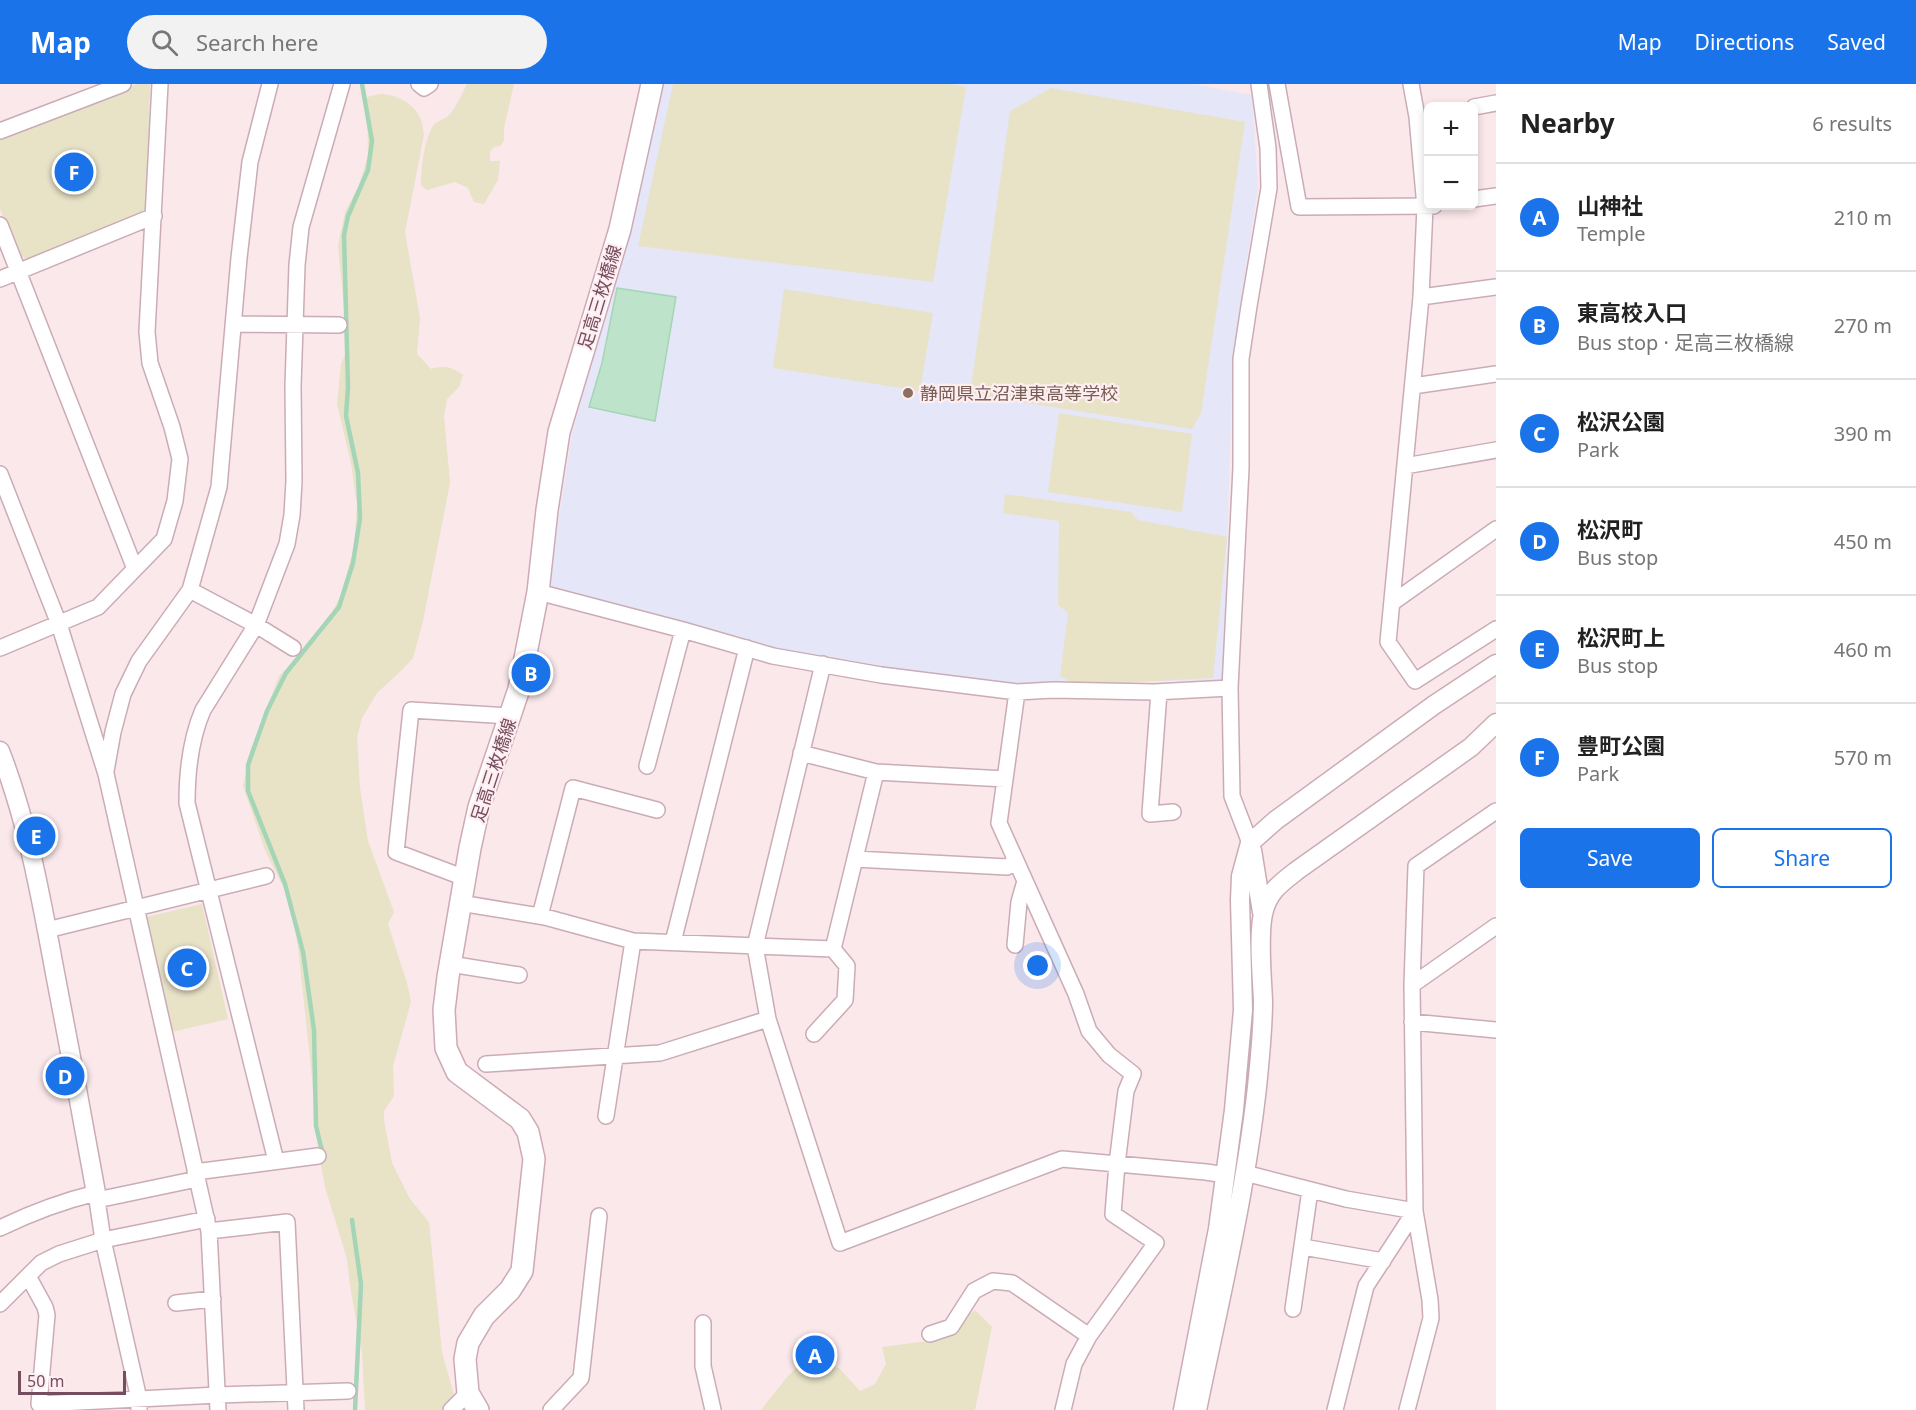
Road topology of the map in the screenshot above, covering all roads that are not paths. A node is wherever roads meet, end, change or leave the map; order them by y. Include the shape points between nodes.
1 (123, 84) edge
2 (160, 84) edge
3 (270, 84) edge
4 (342, 84) edge
5 (419, 84) edge
6 (430, 84) edge
7 (652, 84) edge
8 (1259, 84) edge
9 (1276, 84) edge
10 (1411, 84) edge
11 (1496, 103) edge
12 (1478, 106) edge
13 (1423, 116) edge
14 (0, 131) edge
15 (1426, 156) edge
16 (1496, 196) edge
17 (1478, 198) edge
18 (1424, 206) edge
19 (1430, 210) edge
20 (154, 216) junction
21 (0, 225) edge
22 (20, 272) junction
23 (0, 279) edge
24 (1496, 287) edge
25 (1421, 297) junction
26 (233, 324) junction
27 (295, 325) junction
28 (339, 326) dead end
29 (1496, 374) edge
30 (1413, 386) junction
31 (1496, 450) edge
32 (1405, 466) junction
33 (0, 474) edge
34 (1496, 530) edge
35 (135, 569) junction
36 (190, 590) junction
37 (538, 592) junction
38 (1392, 603) junction
39 (59, 624) junction
40 (256, 625) junction
41 (1496, 629) edge
42 (683, 630) junction
43 (0, 648) edge
44 (293, 648) dead end
45 (747, 648) junction
46 (823, 664) junction
47 (1496, 664) edge
48 (1230, 688) junction
49 (1017, 692) junction
50 (1159, 692) junction
51 (510, 716) junction
52 (1496, 723) edge
53 (0, 752) edge
54 (801, 753) junction
55 (647, 766) dead end
56 (876, 772) junction
57 (106, 774) junction
58 (1005, 779) junction
59 (8, 792) edge
60 (657, 810) dead end
61 (1496, 810) edge
62 (1173, 812) dead end
63 (1250, 843) junction
64 (855, 859) junction
65 (1016, 861) junction
66 (267, 876) dead end
67 (465, 878) junction
68 (1025, 881) junction
69 (209, 890) junction
70 (460, 903) junction
71 (136, 908) junction
72 (540, 916) junction
73 (1262, 916) junction
74 (1496, 926) edge
75 (47, 930) junction
76 (633, 940) junction
77 (673, 942) junction
78 (1015, 945) dead end
79 (754, 946) junction
80 (833, 949) junction
81 (450, 964) junction
82 (519, 975) dead end
83 (1412, 985) junction
84 (768, 1019) junction
85 (1412, 1022) junction
86 (1496, 1030) edge
87 (814, 1034) dead end
88 (616, 1055) junction
89 (486, 1064) dead end
90 (606, 1116) dead end
91 (318, 1156) dead end
92 (276, 1161) junction
93 (1117, 1164) junction
94 (1245, 1173) junction
95 (1225, 1175) junction
96 (196, 1176) junction
97 (1310, 1190) junction
98 (97, 1197) junction
99 (1415, 1210) junction
100 (599, 1216) dead end
101 (208, 1225) junction
102 (0, 1228) edge
103 (103, 1240) junction
104 (1303, 1247) junction
105 (1383, 1261) junction
106 (28, 1276) junction
107 (213, 1299) junction
108 (176, 1303) dead end
109 (0, 1304) edge
110 (1293, 1309) dead end
111 (703, 1323) dead end
112 (930, 1334) dead end
113 (1089, 1336) junction
114 (348, 1390) dead end
115 (295, 1392) junction
116 (218, 1402) edge
117 (473, 1402) edge
118 (139, 1404) edge
119 (296, 1410) edge
120 (451, 1410) edge
121 (551, 1410) edge
122 (713, 1410) edge
123 (1063, 1410) edge
124 (1183, 1410) edge
125 (1197, 1410) edge
126 (1335, 1410) edge
127 (1407, 1410) edge

1 - 14 street
2 - 20 street
3 - 26 street via 250,162
4 - 27 street via 302,227
5 - 6 street via 424,88
7 - 37 main road, 足高三枚橋線 via 620,229 559,432
8 - 48 street via 1269,188 1241,359 1241,468
9 - 18 street via 1299,207
10 - 13 street
11 - 12 street
13 - 15 street
16 - 17 street
19 - 25 street
20 - 22 street
20 - 35 street via 147,332 150,363 180,459 176,501 164,539
21 - 22 street
22 - 23 street
22 - 35 street
24 - 25 street
25 - 30 street
26 - 27 street
26 - 36 street via 219,487
27 - 28 street
27 - 40 street via 292,515 287,544
29 - 30 street
30 - 32 street
31 - 32 street
32 - 38 street
33 - 39 street
34 - 38 street
35 - 39 street via 98,607
36 - 40 street
36 - 57 street via 139,661 123,694
37 - 42 street
37 - 51 main road, 足高三枚橋線
38 - 41 street via 1388,642 1415,681
39 - 43 street
39 - 57 street
40 - 44 street
40 - 69 street via 203,710 191,748 187,803
42 - 45 street
42 - 55 street
45 - 46 street
45 - 77 street
46 - 49 street
46 - 54 street
47 - 63 street via 1425,711
48 - 50 street
48 - 63 street via 1232,796
49 - 50 street
49 - 58 street
50 - 62 street via 1150,814
51 - 67 main road, 足高三枚橋線 via 479,807
51 - 67 street via 411,710 396,852
52 - 73 street via 1471,747 1278,886 1268,896
53 - 59 street
54 - 56 street
54 - 79 street
56 - 58 street
56 - 64 street
57 - 71 street
58 - 65 street via 999,824
59 - 75 street via 30,849
60 - 72 street via 573,788
61 - 83 street via 1416,866
63 - 73 street
63 - 95 street via 1241,876 1243,1010
64 - 65 street via 1007,867
64 - 80 street
65 - 68 street
66 - 69 street
67 - 70 main road, 足高三枚橋線
68 - 78 street
68 - 93 street via 1089,1031 1109,1055 1133,1074 1126,1091
69 - 71 street
69 - 92 street
70 - 72 street
70 - 81 main road, 足高三枚橋線
71 - 75 street
71 - 96 street
72 - 76 street
73 - 94 street via 1261,1047
74 - 83 street
75 - 98 street
76 - 77 street
76 - 88 street
77 - 79 street
79 - 80 street
79 - 84 street
80 - 87 street via 847,966 845,1000
81 - 82 street
81 - 117 main road, 足高三枚橋線 via 444,1032 451,1061 457,1072 520,1119 528,1132 534,1159 522,1271 510,1290 483,1316 468,1343 465,1359
83 - 85 street
84 - 88 street via 660,1053
84 - 93 street via 840,1243 1062,1159
85 - 86 street
85 - 99 street
88 - 89 street
88 - 90 street
91 - 92 street
92 - 96 street
93 - 95 street
93 - 113 street via 1113,1214 1156,1243
94 - 97 street
94 - 125 street
95 - 124 street
96 - 98 street
96 - 101 street
97 - 99 street
97 - 104 street
98 - 102 street via 72,1199
98 - 103 street
99 - 105 street
99 - 127 street via 1431,1318
100 - 121 street via 581,1378
101 - 103 street
101 - 107 street
101 - 115 street via 287,1222
103 - 106 street via 59,1254 41,1263
103 - 118 street
104 - 105 street
104 - 110 street
105 - 126 street via 1366,1286
106 - 109 street
106 - 118 street via 47,1315 39,1404
107 - 108 street
107 - 116 street
111 - 122 street via 703,1366
112 - 113 street via 951,1327 974,1291 993,1281 1012,1283
113 - 123 street via 1074,1364
114 - 115 street
115 - 116 street
115 - 119 street
116 - 118 street
117 - 120 street

